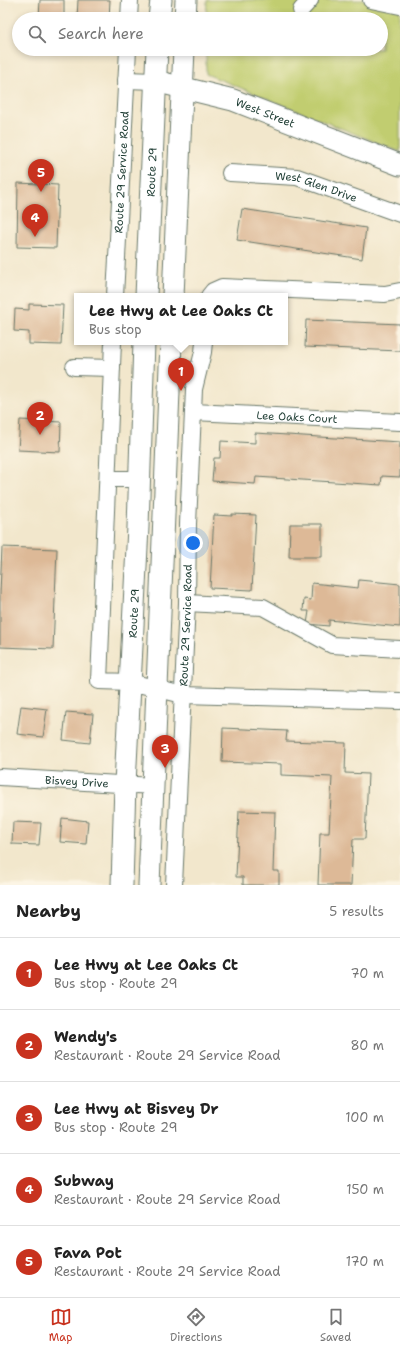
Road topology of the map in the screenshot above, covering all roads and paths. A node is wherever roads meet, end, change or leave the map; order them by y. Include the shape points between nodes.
1 (130, 0) edge
2 (161, 0) edge
3 (186, 0) edge
4 (371, 0) edge
5 (400, 6) edge
6 (129, 12) edge
7 (160, 12) edge
8 (185, 12) edge
9 (128, 56) edge
10 (157, 56) edge
11 (184, 56) edge
12 (126, 80) junction
13 (155, 81) junction
14 (182, 87) junction
15 (400, 165) edge
16 (230, 173) dead end
17 (400, 214) edge
18 (400, 291) edge
19 (215, 292) edge
20 (115, 293) edge
21 (146, 293) edge
22 (173, 293) edge
23 (113, 345) edge
24 (144, 345) edge
25 (171, 345) edge
26 (204, 345) edge
27 (74, 368) dead end
28 (112, 368) junction
29 (170, 369) junction
30 (198, 371) junction
31 (193, 412) junction
32 (400, 422) edge
33 (139, 478) junction
34 (108, 479) junction
35 (187, 603) junction
36 (400, 649) edge
37 (130, 682) junction
38 (157, 688) junction
39 (183, 695) junction
40 (400, 701) edge
41 (0, 777) edge
42 (125, 784) junction
43 (153, 786) junction
44 (122, 885) edge
45 (149, 885) edge
46 (174, 885) edge

1 - 6 street
2 - 7 main road
3 - 8 main road
4 - 5 street
9 - 12 street, Route 29 Service Road
10 - 13 main road, Route 29
11 - 14 main road
12 - 13 street, West Street
12 - 20 street, Route 29 Service Road
13 - 14 main road, West Street
13 - 21 main road, Route 29
14 - 15 main road, West Street via 233,100
14 - 22 main road
16 - 17 street, West Glen Drive via 297,177
18 - 19 street via 385,294
23 - 28 street
24 - 33 main road, Route 29
25 - 29 main road
26 - 30 street, Route 29 Service Road
27 - 28 street
28 - 34 street
29 - 30 street
29 - 38 main road
30 - 31 street, Route 29 Service Road
31 - 32 street, Lee Oaks Court
31 - 35 street, Route 29 Service Road
33 - 34 street
33 - 37 main road, Route 29
34 - 37 street via 99,681
35 - 36 street via 263,607 332,645
35 - 39 street, Route 29 Service Road
37 - 38 street
37 - 42 main road, Route 29
38 - 39 street
38 - 43 main road
39 - 40 street
39 - 46 street, Route 29 Service Road
41 - 42 street, Bisvey Drive
42 - 43 street, Bisvey Drive
42 - 44 main road, Route 29
43 - 45 main road

